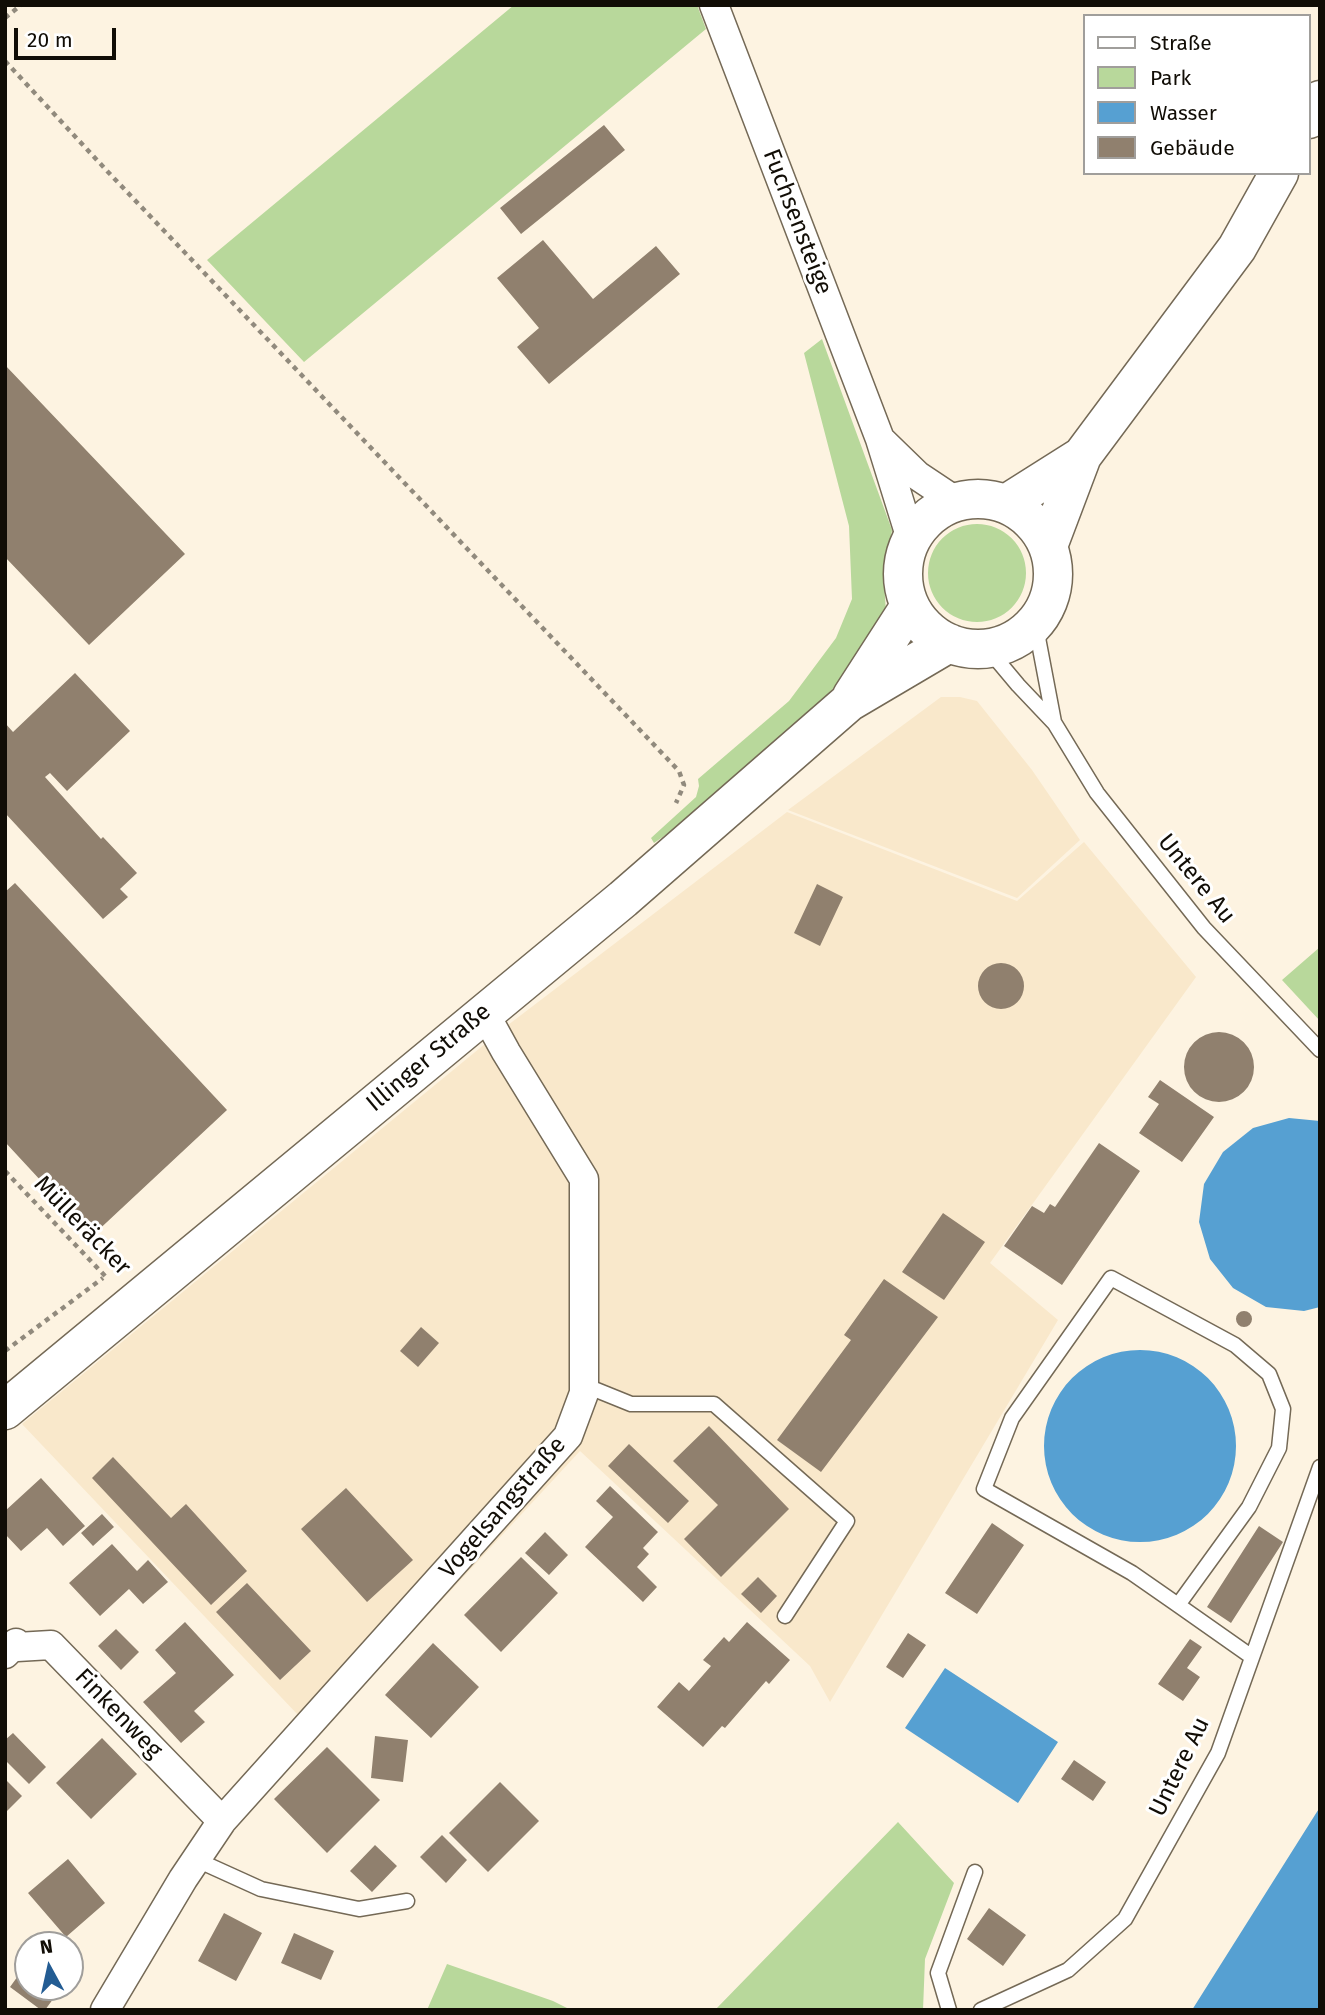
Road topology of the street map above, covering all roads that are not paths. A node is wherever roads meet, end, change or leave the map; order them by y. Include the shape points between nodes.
1 (714, 5) edge
2 (1278, 175) edge
3 (880, 439) junction
4 (1082, 456) junction
5 (957, 502) junction
6 (1006, 504) junction
7 (911, 539) junction
8 (1048, 546) junction
9 (910, 606) junction
10 (1035, 622) junction
11 (949, 643) junction
12 (987, 648) junction
13 (849, 702) junction
14 (1055, 723) junction
15 (484, 1012) junction
16 (1320, 1050) edge
17 (584, 1385) junction
18 (5, 1410) edge
19 (1320, 1467) edge
20 (1178, 1605) junction
21 (785, 1616) dead end
22 (5, 1654) edge
23 (1252, 1657) junction
24 (222, 1821) junction
25 (197, 1860) junction
26 (975, 1872) dead end
27 (407, 1901) dead end
28 (105, 2010) edge
29 (949, 2010) edge
30 (981, 2010) edge

1 - 3 street, Fuchsensteige
2 - 4 street via 1237,248
3 - 5 street, Fuchsensteige via 918,476
3 - 7 street, Fuchsensteige
4 - 6 street
4 - 8 street
5 - 6 street via 981,499
5 - 7 street via 939,510
6 - 8 street via 1038,528
7 - 9 street via 904,561
8 - 10 street via 1052,586
9 - 11 street via 933,634
9 - 13 street, Illinger Straße
10 - 12 street via 1005,644
10 - 14 lane, Untere Au
11 - 12 street
11 - 13 street, Illinger Straße
12 - 14 lane, Untere Au
13 - 15 street, Illinger Straße via 623,899
14 - 16 lane, Untere Au via 1097,793 1204,928
15 - 17 street, Vogelsangstraße via 584,1180
15 - 18 street, Illinger Straße
17 - 21 lane via 631,1404 715,1404 847,1521
17 - 24 street, Vogelsangstraße via 568,1436
19 - 23 lane, Untere Au
20 - 20 lane via 1132,1573 984,1489 1012,1418 1111,1278 1235,1345 1269,1374 1283,1409 1279,1448 1249,1507
20 - 23 lane
22 - 24 street, Finkenweg via 16,1643 17,1647 51,1645
23 - 30 lane, Untere Au via 1218,1753 1125,1919 1068,1970
24 - 25 street, Vogelsangstraße
25 - 27 lane via 261,1889 359,1909
25 - 28 street, Vogelsangstraße
26 - 29 lane via 938,1973

